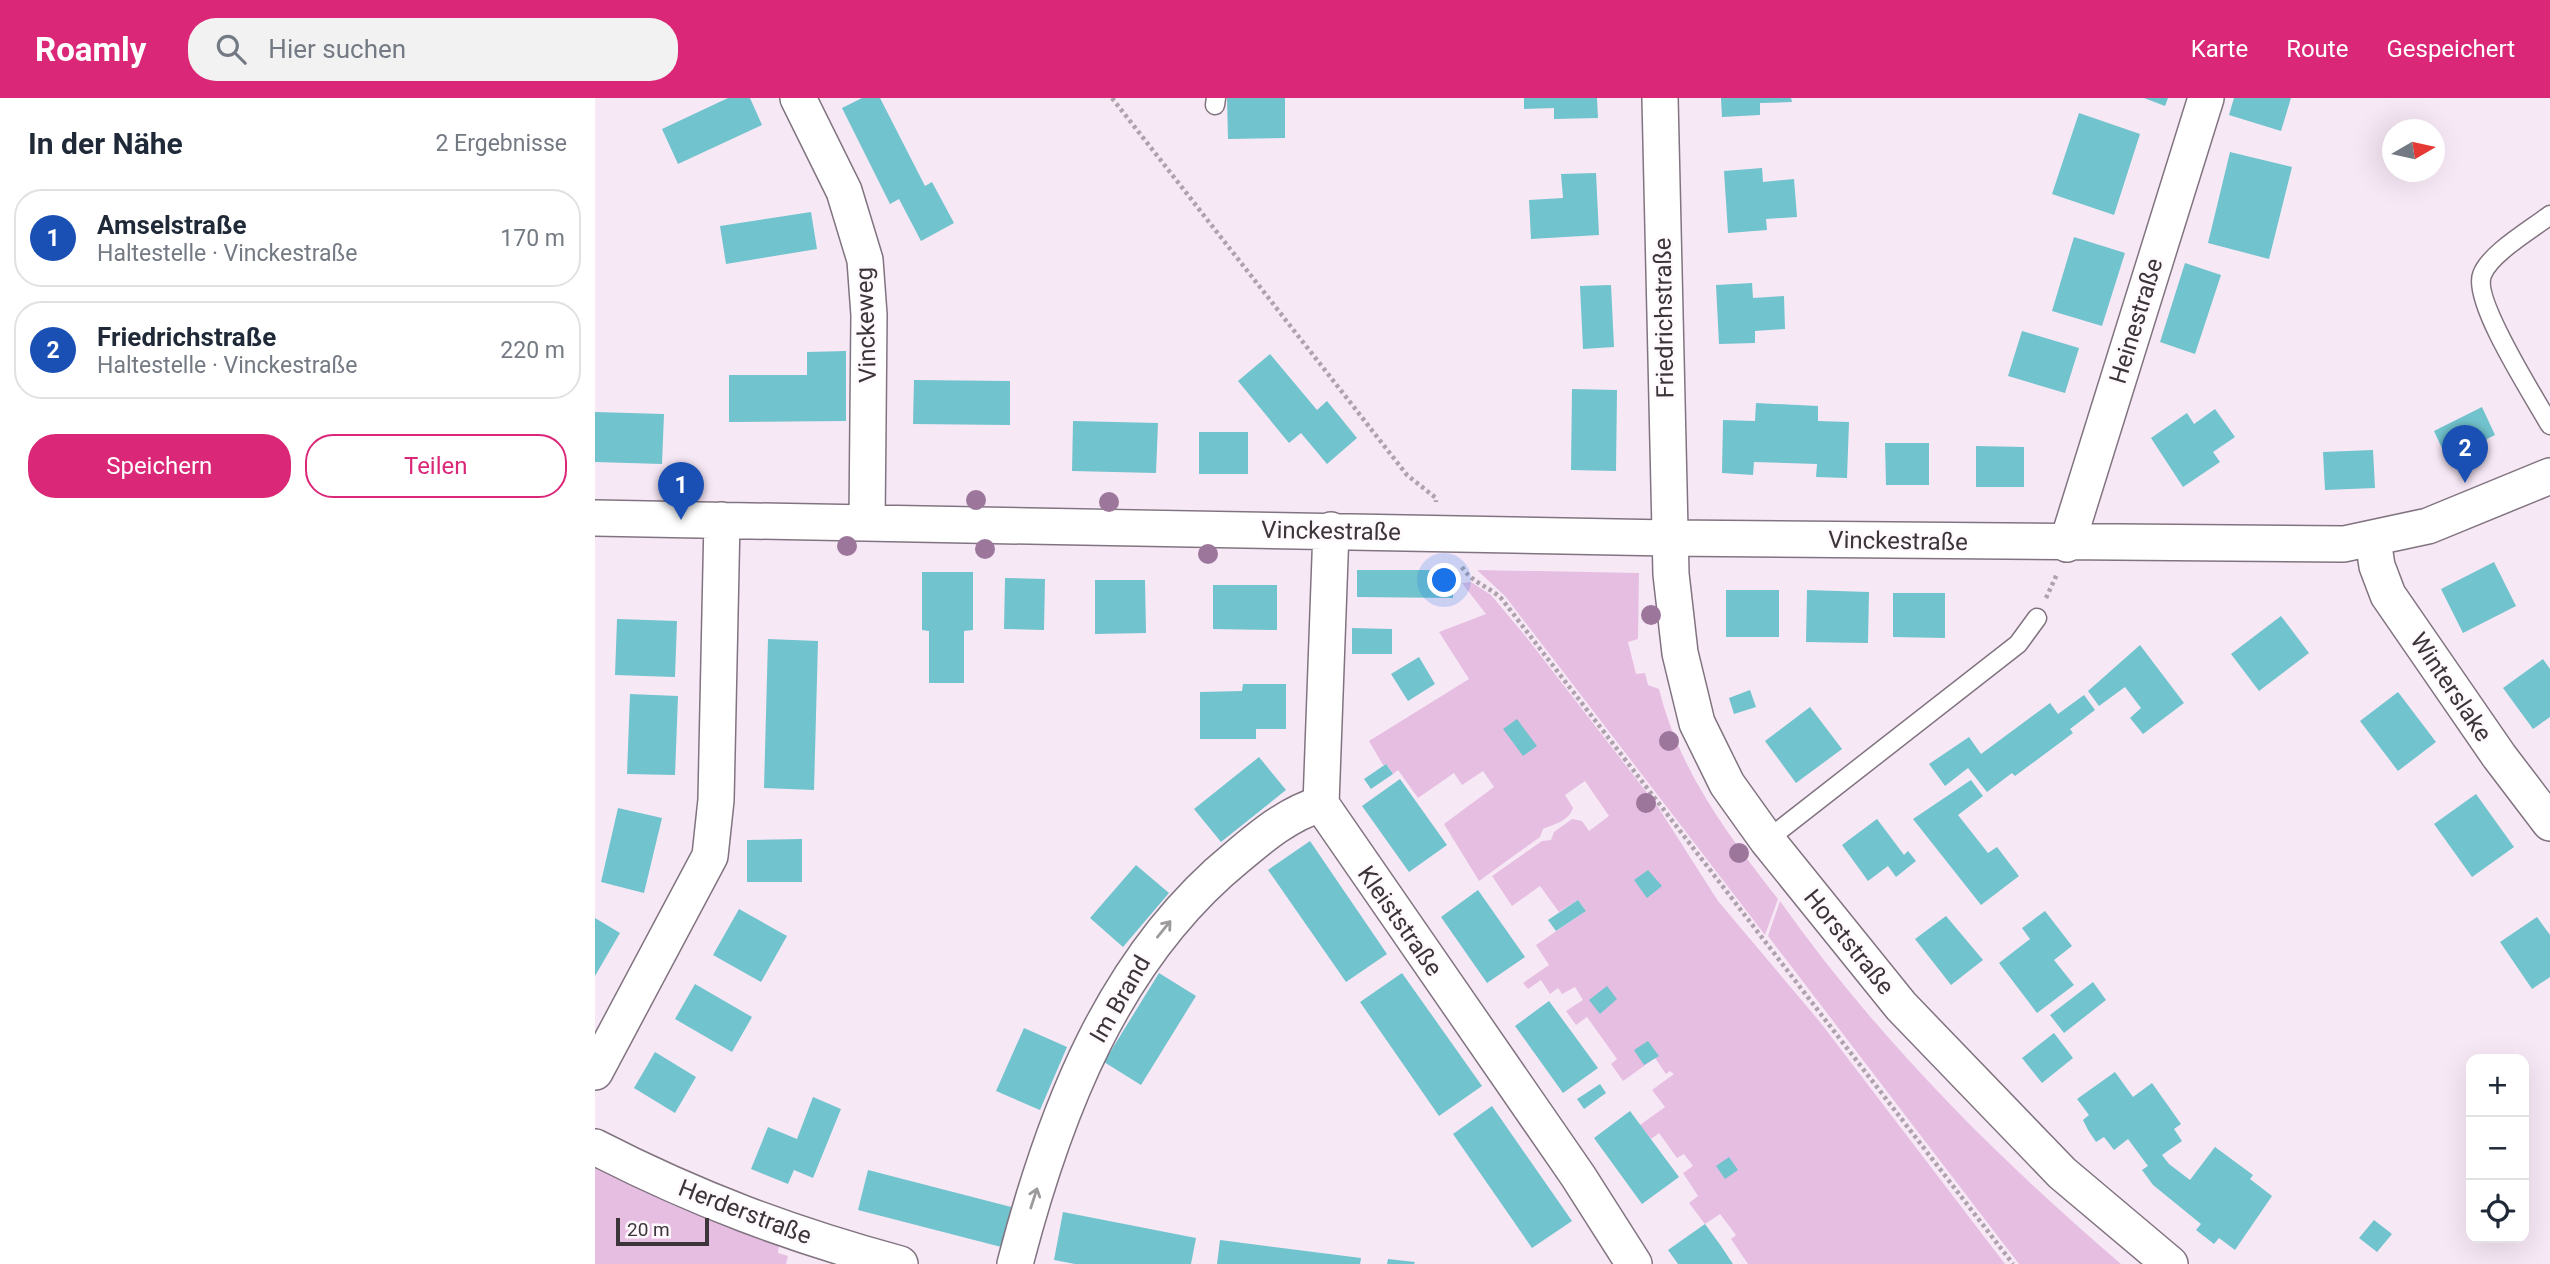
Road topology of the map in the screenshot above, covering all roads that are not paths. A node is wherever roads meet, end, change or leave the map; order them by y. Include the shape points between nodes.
1 (799, 98) edge
2 (1660, 98) edge
3 (2206, 98) edge
4 (2550, 215) edge
5 (2550, 425) edge
6 (2550, 475) edge
7 (595, 518) edge
8 (722, 520) junction
9 (867, 523) junction
10 (1331, 530) junction
11 (1669, 538) junction
12 (2373, 540) junction
13 (2067, 544) junction
14 (2037, 618) road end
15 (1321, 804) junction
16 (2550, 823) edge
17 (1767, 840) junction
18 (595, 1072) edge
19 (595, 1147) edge
20 (900, 1264) edge
21 (1015, 1264) edge
22 (1634, 1264) edge
23 (2170, 1264) edge

1 - 9 street, Vinckeweg via 844,191 865,260 869,315
2 - 11 street, Friedrichstraße
3 - 13 street, Heinestraße
4 - 5 lane via 2488,265 2480,286 2490,316
6 - 12 street, Vinckestraße via 2428,526
7 - 8 street, Vinckestraße
8 - 9 street, Vinckestraße
8 - 18 street via 716,800 710,856
9 - 10 street, Vinckestraße
10 - 11 street, Vinckestraße
10 - 15 street
11 - 13 street, Vinckestraße
11 - 17 street, Horststraße via 1674,617 1697,723 1727,784
12 - 13 street, Vinckestraße via 2306,545
12 - 16 street, Winterslake via 2388,595
14 - 17 lane via 2018,644
21 -> 15 street, Im Brand via 1055,1131 1090,1049 1133,972 1178,913 1225,867 1282,821
15 - 22 street, Kleiststraße
17 - 23 street, Horststraße via 1911,1016 2062,1173
19 - 20 street, Herderstraße via 697,1197 810,1238

